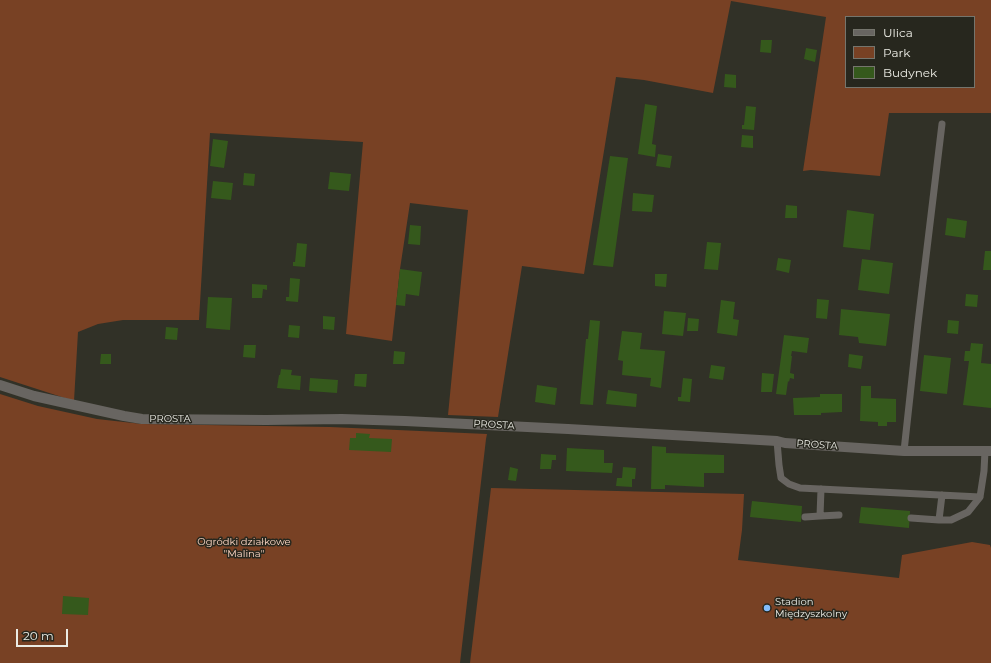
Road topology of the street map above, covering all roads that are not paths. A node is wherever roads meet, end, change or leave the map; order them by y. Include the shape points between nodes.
1 (942, 124) dead end
2 (0, 385) edge
3 (777, 441) junction
4 (904, 451) junction
5 (988, 451) edge
6 (821, 489) junction
7 (942, 495) junction
8 (980, 497) junction
9 (839, 515) dead end
10 (820, 516) junction
11 (805, 517) dead end
12 (911, 518) dead end
13 (939, 520) junction

1 - 4 lane
2 - 3 street, PROSTA via 34,396 117,415 142,418 366,420
3 - 4 street, PROSTA
3 - 6 lane via 781,478 800,488
4 - 5 street, PROSTA
5 - 8 lane
6 - 7 lane
6 - 10 lane
7 - 8 lane
7 - 13 lane
8 - 13 lane via 968,512 951,520
9 - 10 lane
10 - 11 lane
12 - 13 lane

